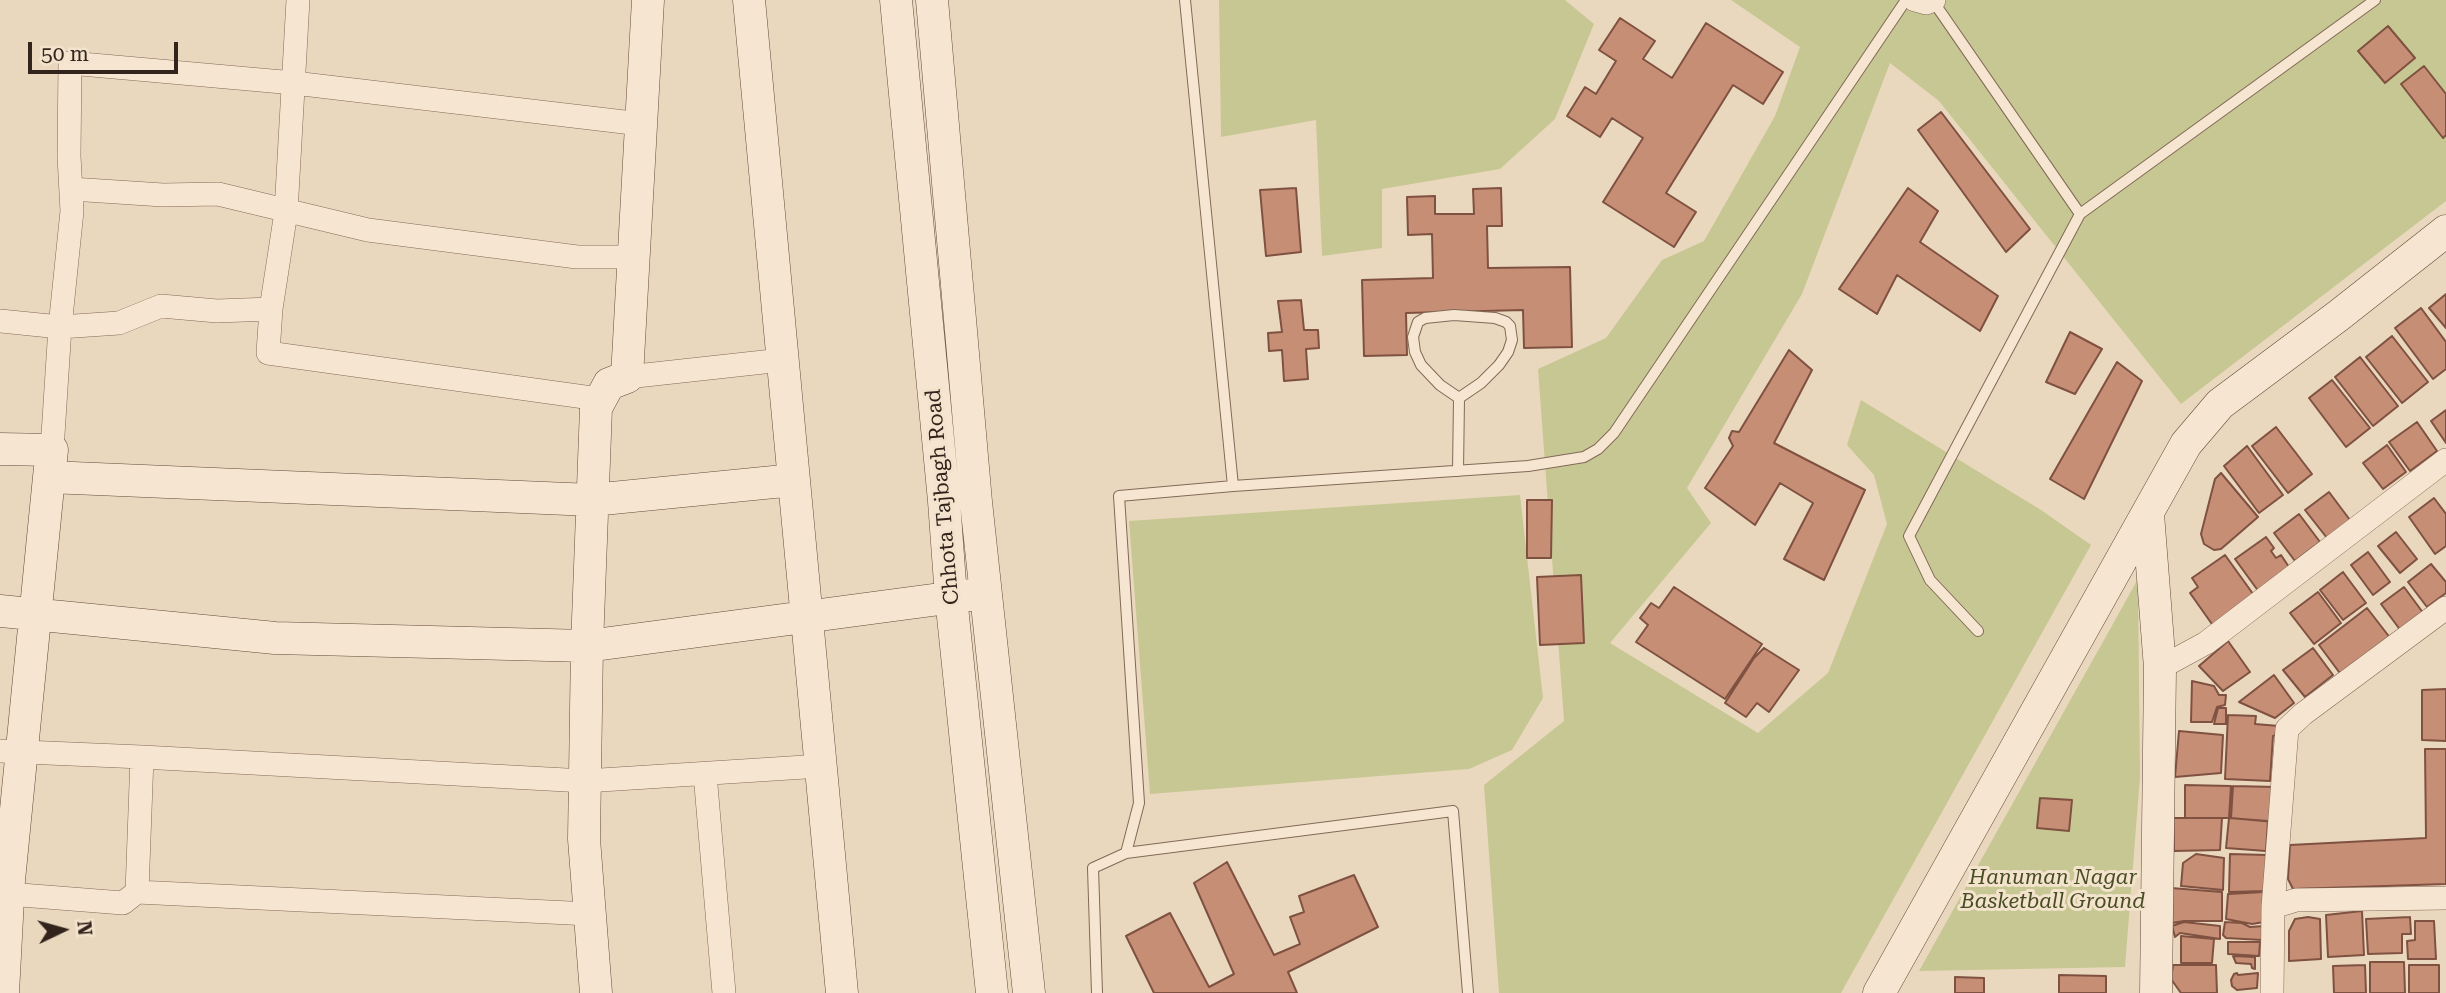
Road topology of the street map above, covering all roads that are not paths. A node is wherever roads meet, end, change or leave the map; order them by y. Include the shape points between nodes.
1 (298, 0) edge
2 (648, 0) edge
3 (748, 0) edge
4 (896, 0) edge
5 (932, 0) edge
6 (1185, 0) edge
7 (1906, 0) edge
8 (1915, 0) edge
9 (1933, 0) edge
10 (2375, 0) edge
11 (293, 83) junction
12 (641, 124) junction
13 (71, 189) junction
14 (286, 212) junction
15 (2080, 214) junction
16 (2446, 231) edge
17 (2446, 256) edge
18 (633, 257) junction
19 (271, 309) junction
20 (0, 321) edge
21 (60, 327) junction
22 (782, 360) junction
23 (627, 377) junction
24 (1459, 398) junction
25 (599, 400) junction
26 (0, 449) edge
27 (2446, 460) edge
28 (50, 463) junction
29 (1458, 471) junction
30 (794, 480) junction
31 (1233, 486) junction
32 (592, 500) junction
33 (2148, 520) junction
34 (985, 593) junction
35 (951, 597) junction
36 (2446, 608) edge
37 (0, 611) edge
38 (35, 613) junction
39 (807, 617) junction
40 (1978, 631) dead end
41 (587, 646) junction
42 (2160, 668) junction
43 (10, 751) edge
44 (142, 757) junction
45 (821, 766) junction
46 (705, 774) junction
47 (585, 782) junction
48 (1126, 853) junction
49 (6, 885) edge
50 (137, 891) junction
51 (2446, 898) edge
52 (2273, 907) junction
53 (590, 914) junction
54 (3, 993) edge
55 (596, 993) edge
56 (724, 993) edge
57 (842, 993) edge
58 (992, 993) edge
59 (1029, 993) edge
60 (1097, 993) edge
61 (1468, 993) edge
62 (1879, 993) edge
63 (1893, 993) edge
64 (2156, 993) edge
65 (2272, 993) edge

1 - 11 street
2 - 12 street
3 - 22 street
4 - 35 street, Chhota Tajbagh Road
5 - 34 street
6 - 31 lane
7 - 29 lane via 1614,433 1584,457
8 - 9 street
9 - 15 lane
10 - 15 lane
11 - 12 street
11 - 13 street via 70,63
11 - 14 street
12 - 18 street
13 - 14 street via 218,194
13 - 21 street
14 - 18 street via 368,230 512,249 577,257
14 - 19 street
15 - 40 lane via 1909,536 1930,580
16 - 33 street via 2220,404 2186,444
17 - 33 street via 2232,421
18 - 23 street
19 - 21 street via 161,306 119,323
19 - 25 street via 268,352
20 - 21 street
21 - 28 street
22 - 23 street
22 - 30 street
23 - 25 street via 609,384
24 - 24 lane via 1481,383 1508,352 1512,340 1506,322 1454,315 1418,323 1413,337 1421,365
24 - 29 lane
25 - 32 street
26 - 28 street
27 - 42 street via 2206,643
28 - 32 street
28 - 38 street
29 - 31 lane
30 - 32 street
30 - 39 street
31 - 48 lane via 1119,496 1139,803
32 - 41 street
33 - 42 street
33 - 62 street
33 - 63 street via 2071,679
34 - 35 street
34 - 59 street
35 - 39 street
35 - 58 street, Chhota Tajbagh Road
36 - 52 street via 2287,729
37 - 38 street
38 - 41 street via 275,638
38 - 43 street
39 - 41 street
39 - 45 street
41 - 47 street
42 - 64 street
43 - 44 street
43 - 49 street
44 - 47 street
44 - 50 street
45 - 46 street
45 - 57 street
46 - 47 street
46 - 56 street
47 - 53 street
48 - 60 lane via 1093,868
48 - 61 lane via 1453,811
49 - 50 street via 123,903
49 - 54 street
50 - 53 street
51 - 52 street via 2296,900
52 - 65 street
53 - 55 street

